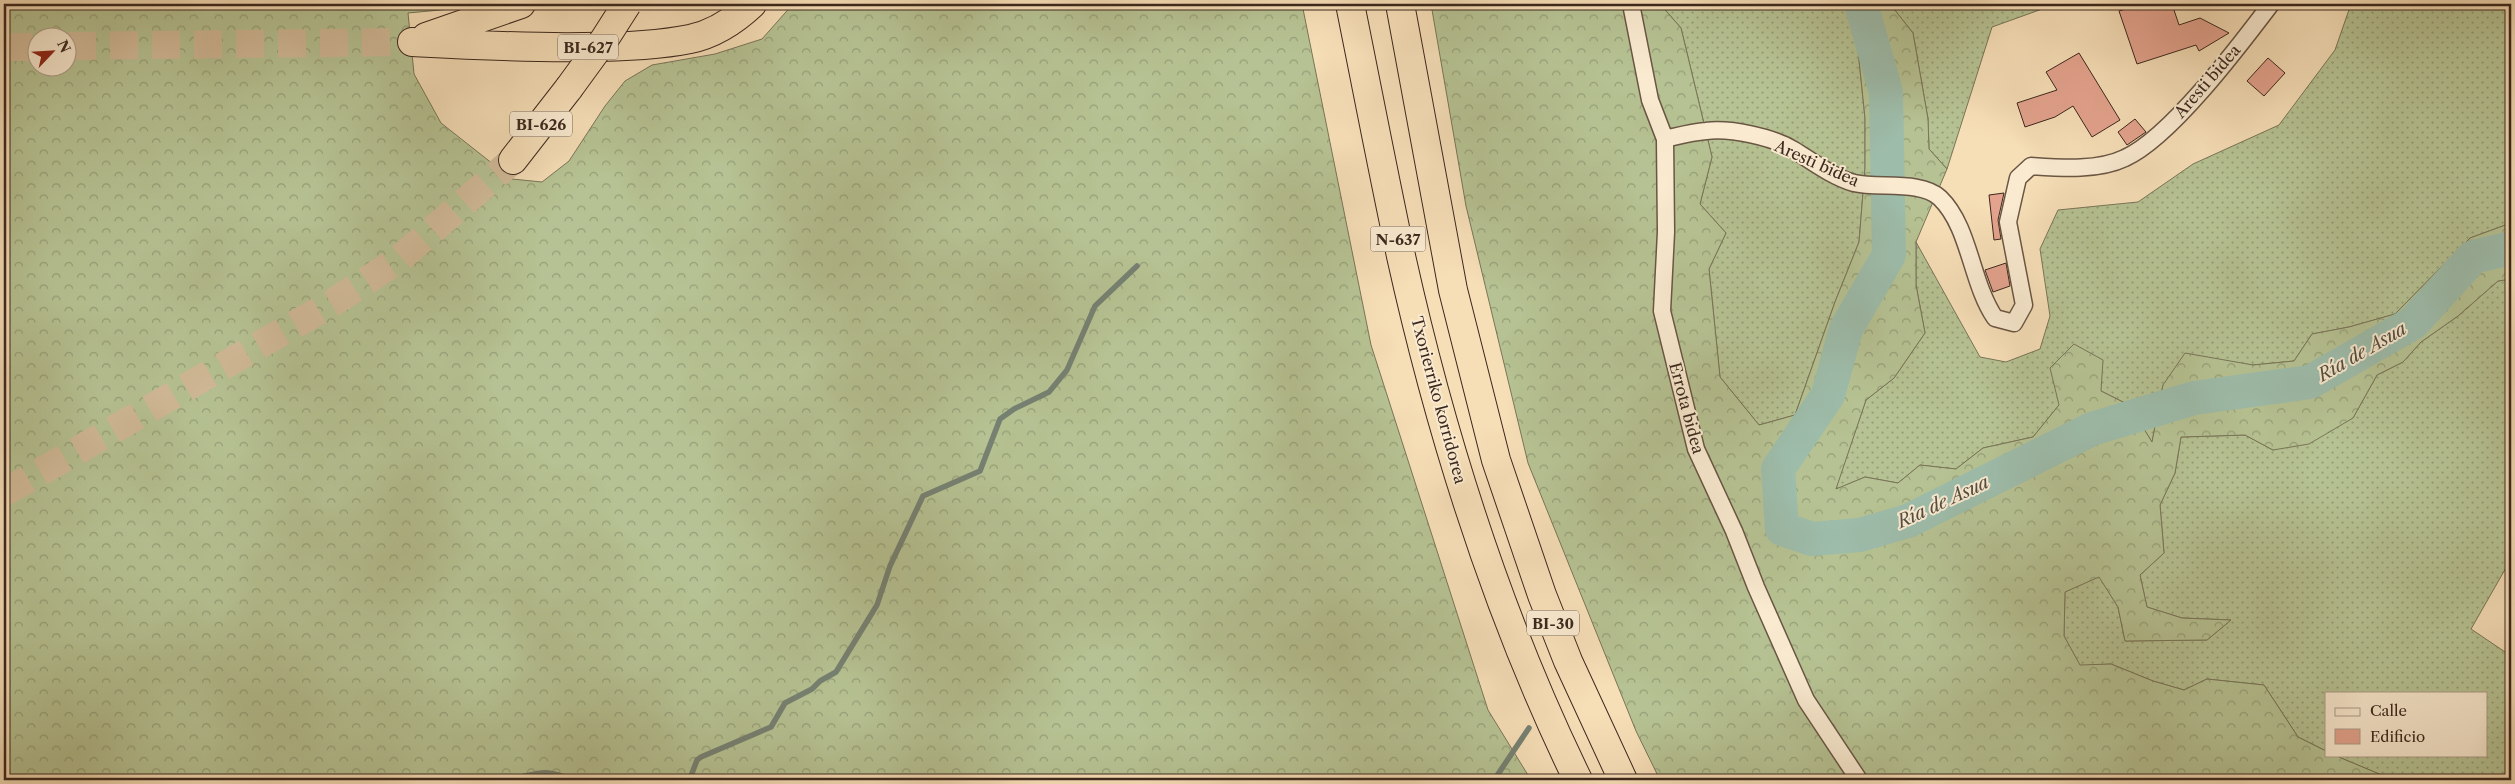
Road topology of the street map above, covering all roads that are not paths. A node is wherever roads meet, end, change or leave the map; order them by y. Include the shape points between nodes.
1 (522, 4) edge
2 (626, 4) edge
3 (752, 4) edge
4 (1350, 4) edge
5 (1400, 4) edge
6 (1631, 4) edge
7 (2271, 4) edge
8 (1665, 139) junction
9 (513, 160) tunnel mouth
10 (1458, 472) joint
11 (1578, 780) edge
12 (1623, 780) edge
13 (1859, 780) edge

1 - 3 highway, BI-627 via 412,42 520,48 634,47 691,39 737,18
2 - 9 highway, BI-626, bridge via 604,40
4 - 10 highway, Txorierriko korridorea / N-637 via 1401,255
5 - 12 highway, BI-30 via 1453,290 1496,460 1545,603
6 - 8 street, Errota bidea via 1650,100
7 - 8 street, Aresti bidea via 2194,98 2155,139 2125,158 2100,165 2031,166 2018,178 2008,222 2024,305 2014,323 1995,318 1984,302 1956,223 1939,197 1917,188 1853,183 1792,149 1748,134 1706,131
8 - 13 street, Errota bidea via 1666,232 1662,311 1696,449 1806,700
10 - 11 highway, Txorierriko korridorea / BI-30 via 1503,609

